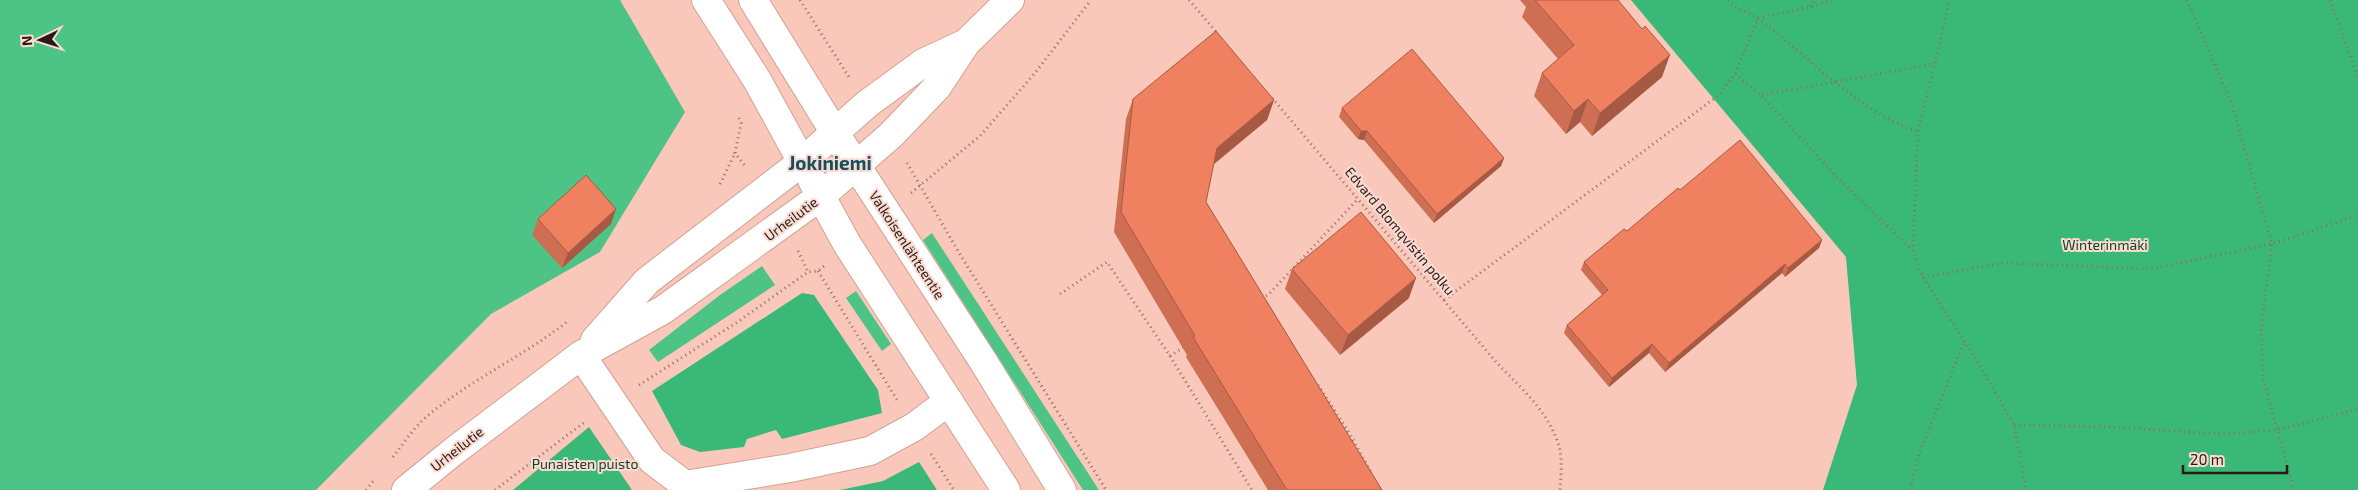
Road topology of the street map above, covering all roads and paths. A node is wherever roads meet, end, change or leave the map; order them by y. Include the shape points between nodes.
1 (706, 0) edge
2 (752, 0) edge
3 (1010, 0) edge
4 (1091, 0) edge
5 (1189, 0) edge
6 (1728, 0) edge
7 (1815, 0) edge
8 (1834, 0) edge
9 (1950, 0) edge
10 (2187, 0) edge
11 (2330, 0) edge
12 (1810, 7) junction
13 (1758, 18) junction
14 (1220, 37) edge
15 (966, 42) junction
16 (1934, 64) junction
17 (1735, 74) junction
18 (2358, 78) edge
19 (1834, 81) junction
20 (1761, 95) junction
21 (1270, 96) edge
22 (1918, 132) junction
23 (835, 133) junction
24 (735, 153) dead end
25 (802, 162) junction
26 (857, 165) junction
27 (921, 186) junction
28 (718, 188) dead end
29 (821, 196) junction
30 (1358, 199) junction
31 (886, 213) junction
32 (2358, 215) edge
33 (847, 244) junction
34 (2272, 244) junction
35 (1913, 251) junction
36 (818, 271) junction
37 (1923, 277) junction
38 (1060, 294) dead end
39 (1262, 299) junction
40 (1444, 300) junction
41 (1253, 304) edge
42 (1267, 307) edge
43 (575, 315) dead end
44 (1964, 341) junction
45 (1186, 346) dead end
46 (581, 355) junction
47 (1170, 356) junction
48 (1315, 381) edge
49 (613, 401) junction
50 (949, 401) junction
51 (2358, 409) edge
52 (2014, 425) junction
53 (914, 428) junction
54 (2278, 430) junction
55 (389, 462) dead end
56 (1372, 473) edge
57 (378, 476) dead end
58 (366, 490) edge
59 (406, 490) edge
60 (495, 490) edge
61 (954, 490) edge
62 (1006, 490) edge
63 (1062, 490) edge
64 (1106, 490) edge
65 (1252, 490) edge
66 (1560, 490) edge
67 (1910, 490) edge
68 (2026, 490) edge
69 (2294, 490) edge

1 - 25 main road via 757,80
2 - 23 main road, Valkoisenlähteentie
3 - 15 main road, Urheilutie
4 - 27 path via 1035,73 980,136
5 - 14 path
6 - 13 path via 1735,8
7 - 12 path
8 - 12 path
9 - 16 path
10 - 34 path via 2232,104
11 - 18 path
12 - 13 path
13 - 17 path
13 - 19 path
15 - 23 main road, Urheilutie via 923,63
15 - 26 main road, Urheilutie via 937,87
16 - 19 path
16 - 22 path
17 - 20 path
17 - 40 path via 1719,95
19 - 20 path
19 - 22 path via 1895,124
20 - 35 path via 1836,176
21 - 30 path, Edvard Blomqvistin polku
22 - 35 path
23 - 25 main road, Urheilutie
23 - 26 main road, Valkoisenlähteentie
24 - 28 path
25 - 29 main road
25 - 46 main road, Urheilutie via 647,281
26 - 29 main road, Urheilutie
26 - 31 main road, Valkoisenlähteentie
27 - 31 path
27 - 64 path
29 - 33 main road
29 - 46 main road, Urheilutie via 663,310
30 - 39 path
30 - 40 path, Edvard Blomqvistin polku
31 - 63 main road, Valkoisenlähteentie via 983,361
32 - 34 path
33 - 36 path
33 - 50 main road
34 - 37 path via 2149,269 2004,263
34 - 54 path via 2261,327 2262,378
35 - 37 path
36 - 49 path via 808,272 736,323
36 - 53 path
37 - 44 path
38 - 47 path via 1107,262
39 - 41 path
39 - 42 path
40 - 66 path, Edvard Blomqvistin polku via 1535,402 1550,426 1559,444
43 - 55 path via 544,340 474,381 423,419
44 - 52 path
44 - 67 path via 1918,457
45 - 47 path
46 - 49 main road
46 - 59 main road, Urheilutie
47 - 65 path
48 - 56 path
49 - 53 main road via 652,460 685,485 870,451
49 - 60 path
50 - 53 main road
50 - 62 main road
51 - 54 path
52 - 54 path via 2220,434
52 - 68 path
53 - 61 path
54 - 69 path
57 - 58 path

